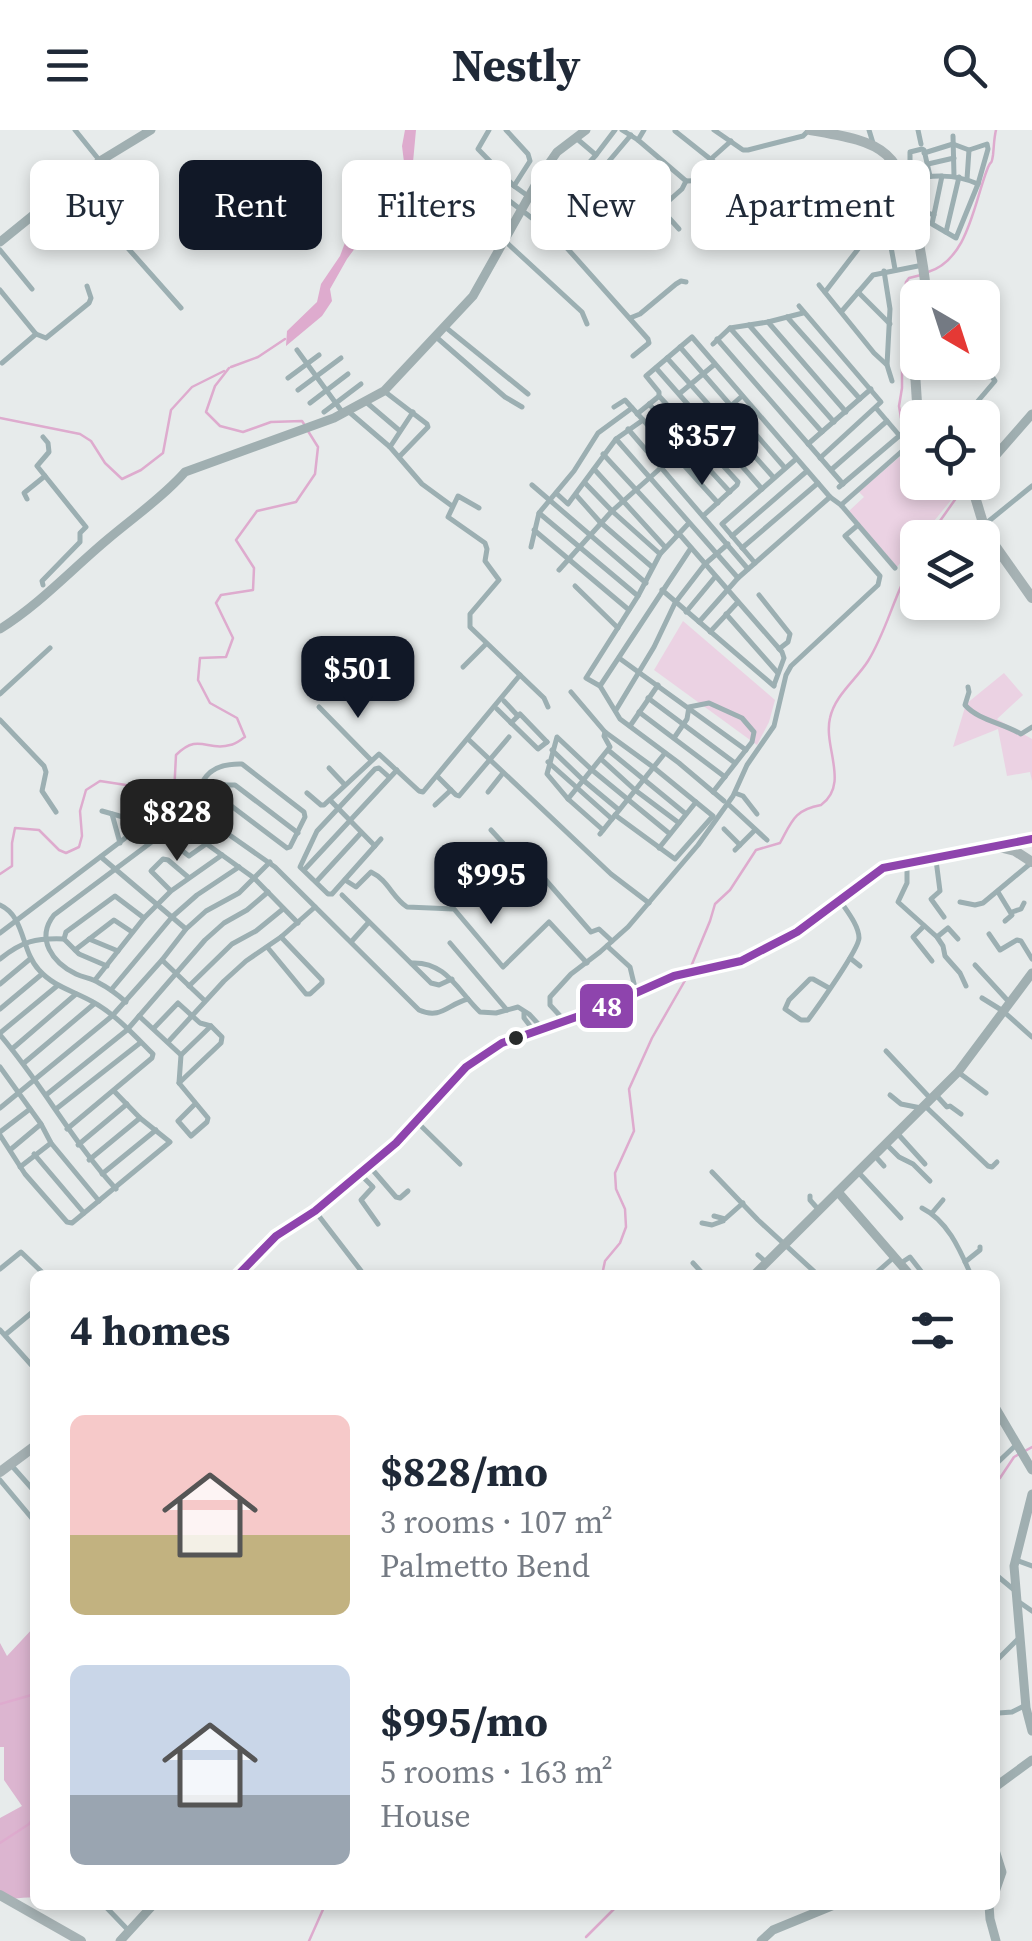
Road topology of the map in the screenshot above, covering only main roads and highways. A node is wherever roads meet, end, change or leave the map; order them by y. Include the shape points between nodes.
1 (809, 130) edge
2 (924, 280) edge
3 (976, 500) edge
4 (1032, 598) edge
5 (1032, 862) edge
6 (248, 1270) edge
7 (30, 1450) edge
8 (5, 1468) edge
9 (0, 1894) edge
10 (81, 1941) edge

1 - 2 main road via 874,146 911,180
3 - 4 main road via 989,540
5 - 6 main road via 999,846 878,870 808,925 733,964 685,973 502,1043 476,1059 417,1122 315,1212 276,1236
7 - 8 main road
9 - 10 main road

